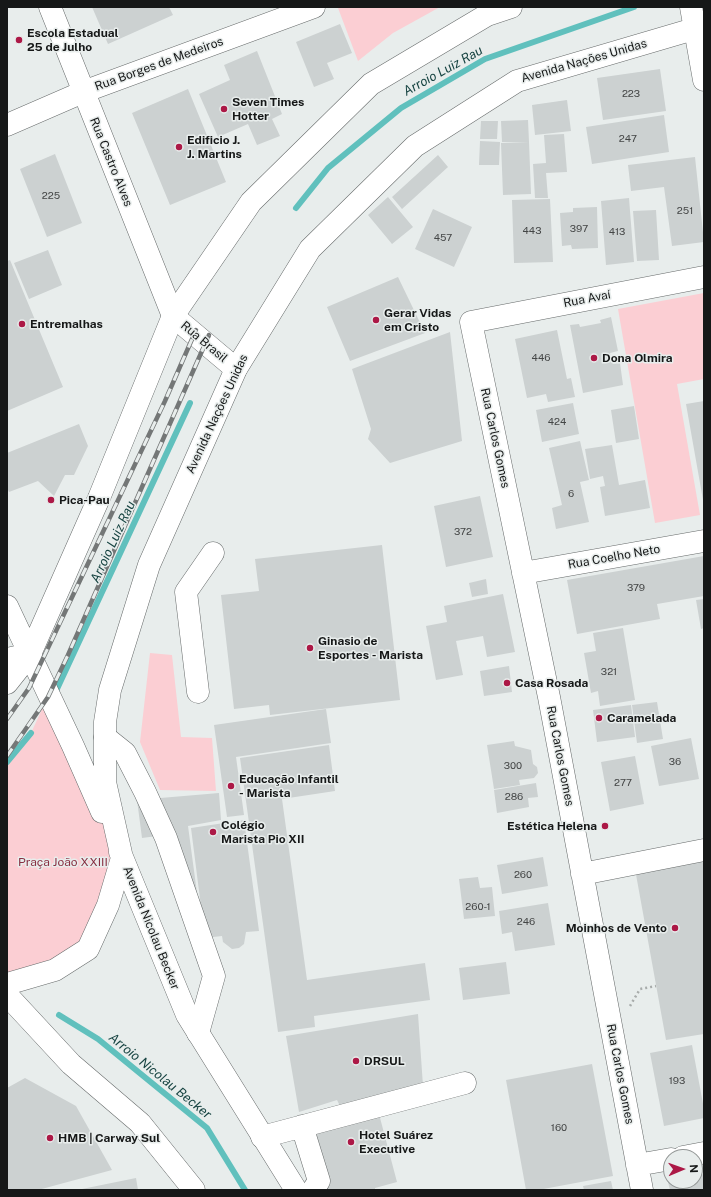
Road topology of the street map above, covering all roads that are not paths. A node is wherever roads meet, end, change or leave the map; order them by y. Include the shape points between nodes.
1 (50, 7) edge
2 (314, 7) edge
3 (511, 7) edge
4 (691, 7) edge
5 (699, 27) edge
6 (704, 80) edge
7 (83, 92) junction
8 (7, 125) edge
9 (704, 276) edge
10 (172, 316) junction
11 (471, 322) joint
12 (236, 369) junction
13 (704, 542) edge
14 (213, 553) dead end
15 (523, 573) junction
16 (7, 606) edge
17 (30, 654) junction
18 (7, 659) edge
19 (7, 683) edge
20 (198, 692) dead end
21 (105, 737) junction
22 (704, 850) edge
23 (122, 858) junction
24 (582, 874) junction
25 (7, 984) edge
26 (7, 995) edge
27 (198, 1033) junction
28 (465, 1083) dead end
29 (302, 1126) junction
30 (262, 1137) junction
31 (663, 1160) edge
32 (637, 1165) junction
33 (194, 1190) edge
34 (296, 1190) edge
35 (313, 1190) edge
36 (642, 1190) edge

1 - 7 main road, Rua Castro Alves
2 - 7 main road, Rua Borges de Medeiros
3 - 10 main road via 487,15 371,84 251,202
4 - 5 main road
5 - 6 main road
5 - 12 main road, Avenida Nações Unidas via 517,81 415,146 310,250
7 - 8 main road, Rua Borges de Medeiros
7 - 10 main road, Rua Castro Alves
9 - 11 main road, Rua Avaí
10 - 12 main road, Rua Brasil
10 - 17 main road via 99,498
11 - 15 main road, Rua Carlos Gomes
12 - 21 main road, Avenida Nações Unidas via 149,565 110,690
13 - 15 main road, Rua Coelho Neto
14 - 20 main road via 186,592
15 - 24 main road, Rua Carlos Gomes via 552,710
16 - 17 main road, Avenida Nicolau Becker
17 - 18 main road
17 - 19 main road
17 - 23 main road, Avenida Nicolau Becker
21 - 23 main road, Avenida Nações Unidas via 105,782
21 - 27 main road via 125,753 166,838 214,976
22 - 24 main road
23 - 25 main road, Avenida Nações Unidas via 108,905 88,948 55,970
23 - 27 main road, Avenida Nicolau Becker via 186,1015
24 - 32 main road, Rua Carlos Gomes
26 - 33 main road via 71,1064 140,1123
27 - 30 main road, Avenida Nicolau Becker
28 - 29 main road
29 - 30 main road
29 - 35 main road via 319,1181
30 - 34 main road, Avenida Nicolau Becker
31 - 32 main road
32 - 36 main road, Rua Carlos Gomes

